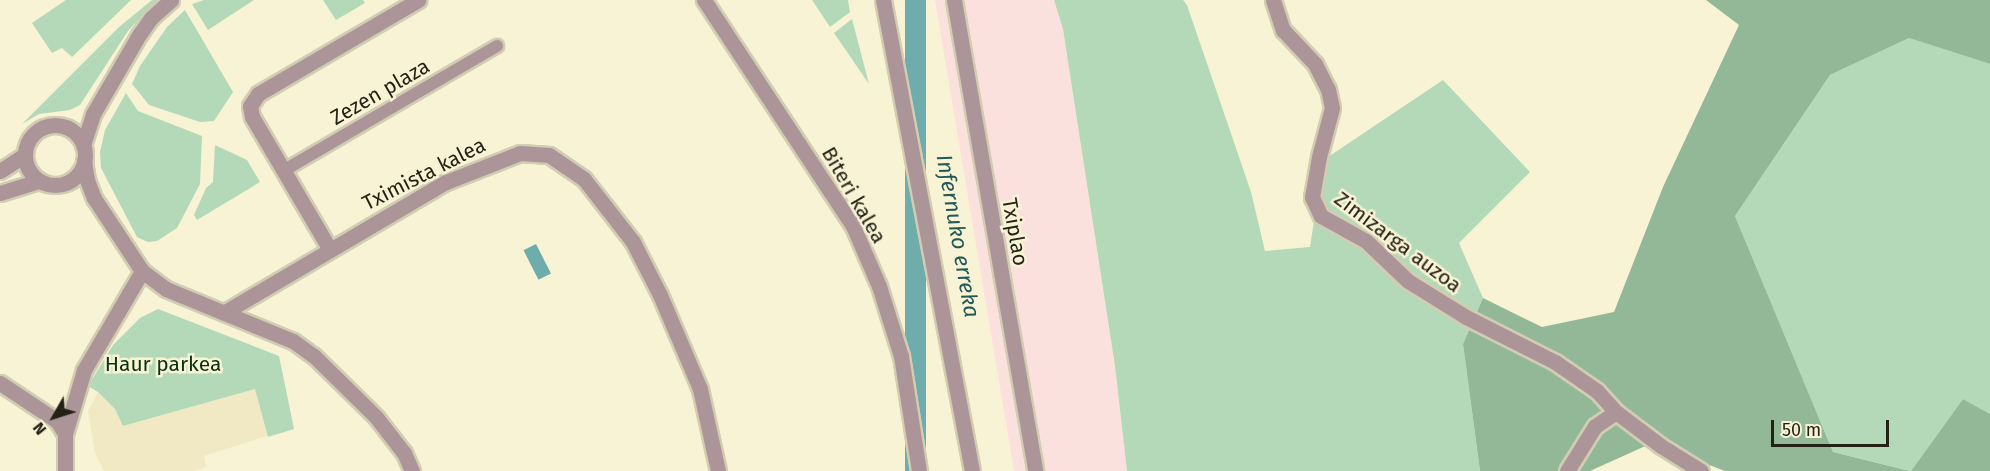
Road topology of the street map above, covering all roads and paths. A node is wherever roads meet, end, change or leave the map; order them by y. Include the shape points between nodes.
1 (171, 0) edge
2 (418, 0) edge
3 (704, 0) edge
4 (883, 0) edge
5 (954, 0) edge
6 (1274, 0) edge
7 (497, 46) dead end
8 (99, 104) junction
9 (63, 126) junction
10 (83, 145) junction
11 (25, 155) junction
12 (84, 161) junction
13 (0, 171) edge
14 (283, 171) junction
15 (39, 181) junction
16 (62, 184) junction
17 (0, 193) edge
18 (94, 198) junction
19 (329, 249) junction
20 (142, 271) junction
21 (225, 312) junction
22 (0, 383) edge
23 (1616, 412) junction
24 (65, 434) junction
25 (65, 471) edge
26 (412, 471) edge
27 (718, 471) edge
28 (919, 471) edge
29 (972, 471) edge
30 (1035, 471) edge
31 (1567, 471) edge
32 (1701, 471) edge

1 - 8 street via 139,35
2 - 14 street via 254,99 250,106 252,117
3 - 28 street, Biteri kalea via 853,226 879,286 901,356
4 - 29 street
5 - 30 street, Txiplao
6 - 23 street, Zimizarga auzoa via 1283,30 1315,64 1328,89 1332,108 1312,197 1321,216 1366,241 1417,286 1466,317 1555,362 1597,391
7 - 14 street, Zezen plaza
8 - 9 street
8 - 10 street
9 - 10 street via 75,133
9 - 11 street via 36,131 29,139
10 - 12 street
11 - 13 street
11 - 15 street via 28,170
12 - 16 street via 77,175
12 - 18 street
14 - 19 street
15 - 16 street
15 - 17 street
16 - 18 street
18 - 20 street
19 - 21 street, Tximista kalea
19 - 27 street, Tximista kalea via 446,182 502,158 533,152 549,155 584,179 633,242 700,389
20 - 21 street via 166,289
20 - 24 street via 84,370
21 - 26 street via 293,341 314,356 376,417 404,453
22 - 24 street via 57,421
23 - 31 street via 1595,426
23 - 32 street, Zimizarga auzoa
24 - 25 street

